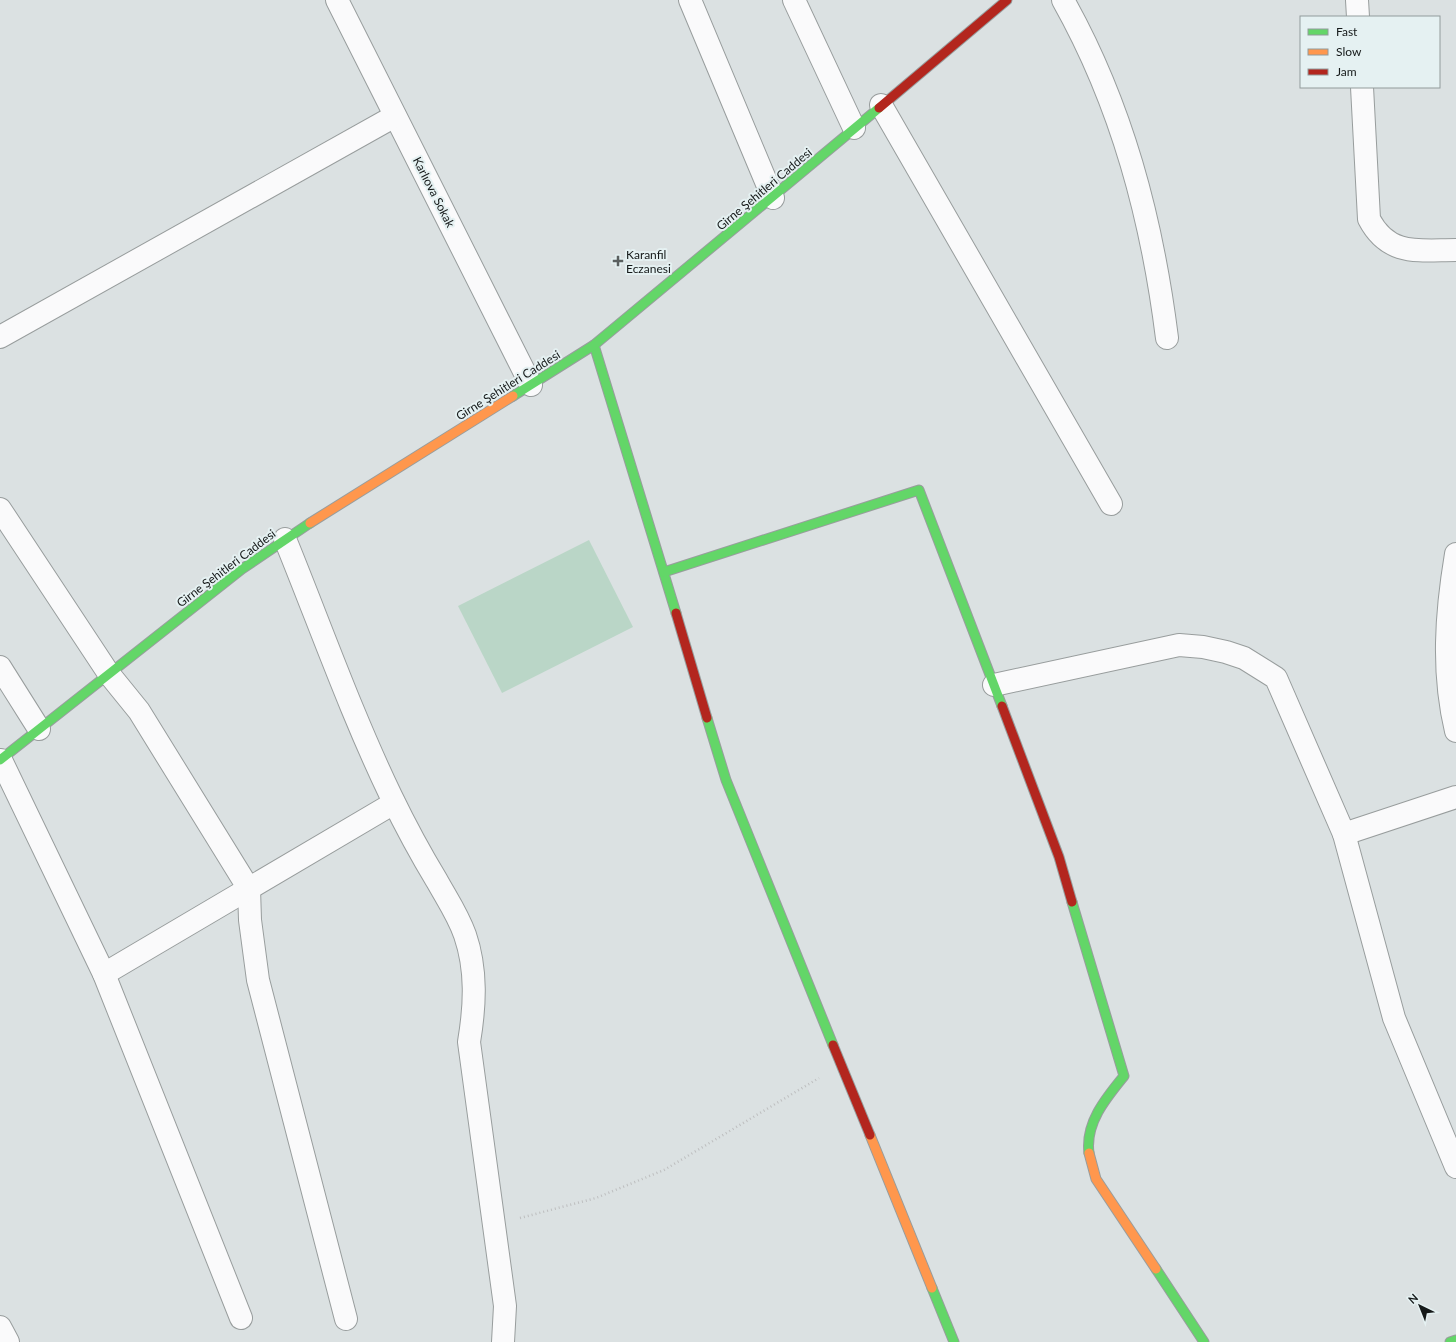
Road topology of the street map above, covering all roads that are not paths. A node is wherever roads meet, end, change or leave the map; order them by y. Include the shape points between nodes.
1 (337, 0) edge
2 (690, 0) edge
3 (794, 0) edge
4 (1007, 0) edge
5 (1063, 0) edge
6 (1357, 0) edge
7 (1358, 16) edge
8 (1362, 88) edge
9 (881, 105) junction
10 (395, 116) junction
11 (854, 128) junction
12 (773, 198) junction
13 (1456, 250) edge
14 (0, 337) edge
15 (1167, 338) dead end
16 (594, 345) junction
17 (531, 385) junction
18 (1111, 504) dead end
19 (0, 509) edge
20 (285, 539) junction
21 (1456, 554) edge
22 (664, 572) junction
23 (1453, 599) edge
24 (0, 667) edge
25 (109, 674) junction
26 (994, 685) junction
27 (39, 729) junction
28 (1456, 731) edge
29 (0, 760) edge
30 (1456, 797) edge
31 (394, 803) junction
32 (1344, 834) junction
33 (250, 888) junction
34 (104, 974) junction
35 (1456, 1167) edge
36 (241, 1318) dead end
37 (346, 1319) dead end
38 (0, 1327) edge
39 (1456, 1340) edge
40 (8, 1342) edge
41 (503, 1342) edge
42 (954, 1342) edge
43 (1204, 1342) edge
44 (1450, 1342) edge

1 - 10 street, Karlıova Sokak
2 - 12 street
3 - 11 street
4 - 9 street, Girne Şehitleri Caddesi
5 - 15 street via 1096,65 1134,169 1149,224
6 - 7 street
8 - 13 street via 1369,219 1373,227 1386,241 1405,250
9 - 11 street, Girne Şehitleri Caddesi
9 - 18 street
10 - 14 street
10 - 17 street, Karlıova Sokak
11 - 12 street, Girne Şehitleri Caddesi
12 - 16 street, Girne Şehitleri Caddesi
16 - 17 street, Girne Şehitleri Caddesi
16 - 22 street
17 - 20 street, Girne Şehitleri Caddesi
19 - 25 street
20 - 25 street, Girne Şehitleri Caddesi via 242,569
20 - 31 street
21 - 23 street
22 - 26 street via 919,490
22 - 42 street via 726,780
23 - 28 street via 1447,661 1449,701
24 - 27 street
25 - 27 street, Girne Şehitleri Caddesi
25 - 33 street via 140,711
26 - 32 street via 1179,645 1203,647 1244,658 1276,678
26 - 43 street via 1059,857 1124,1076 1104,1101 1089,1131 1090,1164 1096,1179
27 - 29 street, Girne Şehitleri Caddesi
29 - 34 street
30 - 32 street
31 - 33 street
31 - 41 street via 453,908 465,935 472,965 475,990 469,1042 505,1306
32 - 35 street via 1394,1018
33 - 34 street
33 - 37 street via 251,928 258,980
34 - 36 street
38 - 40 street
39 - 44 street

